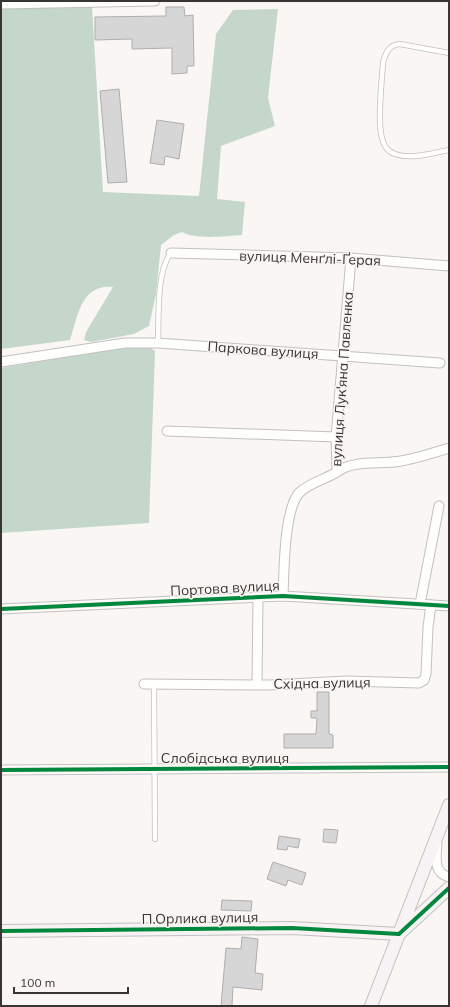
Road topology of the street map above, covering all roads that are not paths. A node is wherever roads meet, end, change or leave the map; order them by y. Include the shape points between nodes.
1 (155, 1) edge
2 (66, 2) edge
3 (1, 4) edge
4 (449, 53) edge
5 (449, 150) edge
6 (171, 253) joint
7 (351, 258) junction
8 (449, 266) edge
9 (158, 343) junction
10 (344, 355) junction
11 (1, 362) edge
12 (440, 363) dead end
13 (167, 431) dead end
14 (336, 437) junction
15 (449, 448) edge
16 (337, 472) junction
17 (439, 506) dead end
18 (283, 596) junction
19 (258, 597) junction
20 (420, 604) junction
21 (431, 605) junction
22 (449, 606) edge
23 (1, 610) edge
24 (144, 684) dead end
25 (154, 684) junction
26 (257, 684) junction
27 (449, 767) edge
28 (153, 769) junction
29 (1, 770) edge
30 (449, 805) edge
31 (437, 838) junction
32 (155, 839) dead end
33 (449, 877) edge
34 (449, 888) edge
35 (1, 931) edge
36 (399, 934) junction
37 (371, 1006) edge

1 - 2 street
2 - 3 street
4 - 5 lane via 400,44 387,51 383,62 380,130 385,146 394,154 422,155
6 - 7 street, вулиця Менґлі-Ґерая
6 - 9 lane via 166,259 162,279
7 - 8 street, вулиця Менґлі-Ґерая
7 - 10 street, вулиця Лук'яна Павленка
9 - 10 street, Паркова вулиця
9 - 11 street, Паркова вулиця via 125,343
10 - 12 street, Паркова вулиця
10 - 14 street, вулиця Лук'яна Павленка
13 - 14 street
14 - 16 street, вулиця Лук'яна Павленка
15 - 16 street via 401,461 345,467
16 - 18 street, вулиця Лук'яна Павленка via 305,489 293,503 289,520
17 - 20 street
18 - 19 street, Портова вулиця
18 - 20 street, Портова вулиця
19 - 23 street, Портова вулиця
19 - 26 street
20 - 21 street, Портова вулиця
21 - 22 street, Портова вулиця
21 - 26 street, Східна вулиця via 426,674 424,680 419,683 347,681
24 - 25 street, Східна вулиця
25 - 26 street, Східна вулиця
25 - 28 lane
27 - 28 street, Слобідська вулиця
28 - 29 street, Слобідська вулиця
28 - 32 lane
30 - 31 street
31 - 33 street via 437,867 442,874
31 - 36 street
34 - 36 street
35 - 36 street, П.Орлика вулиця via 292,928
36 - 37 street

